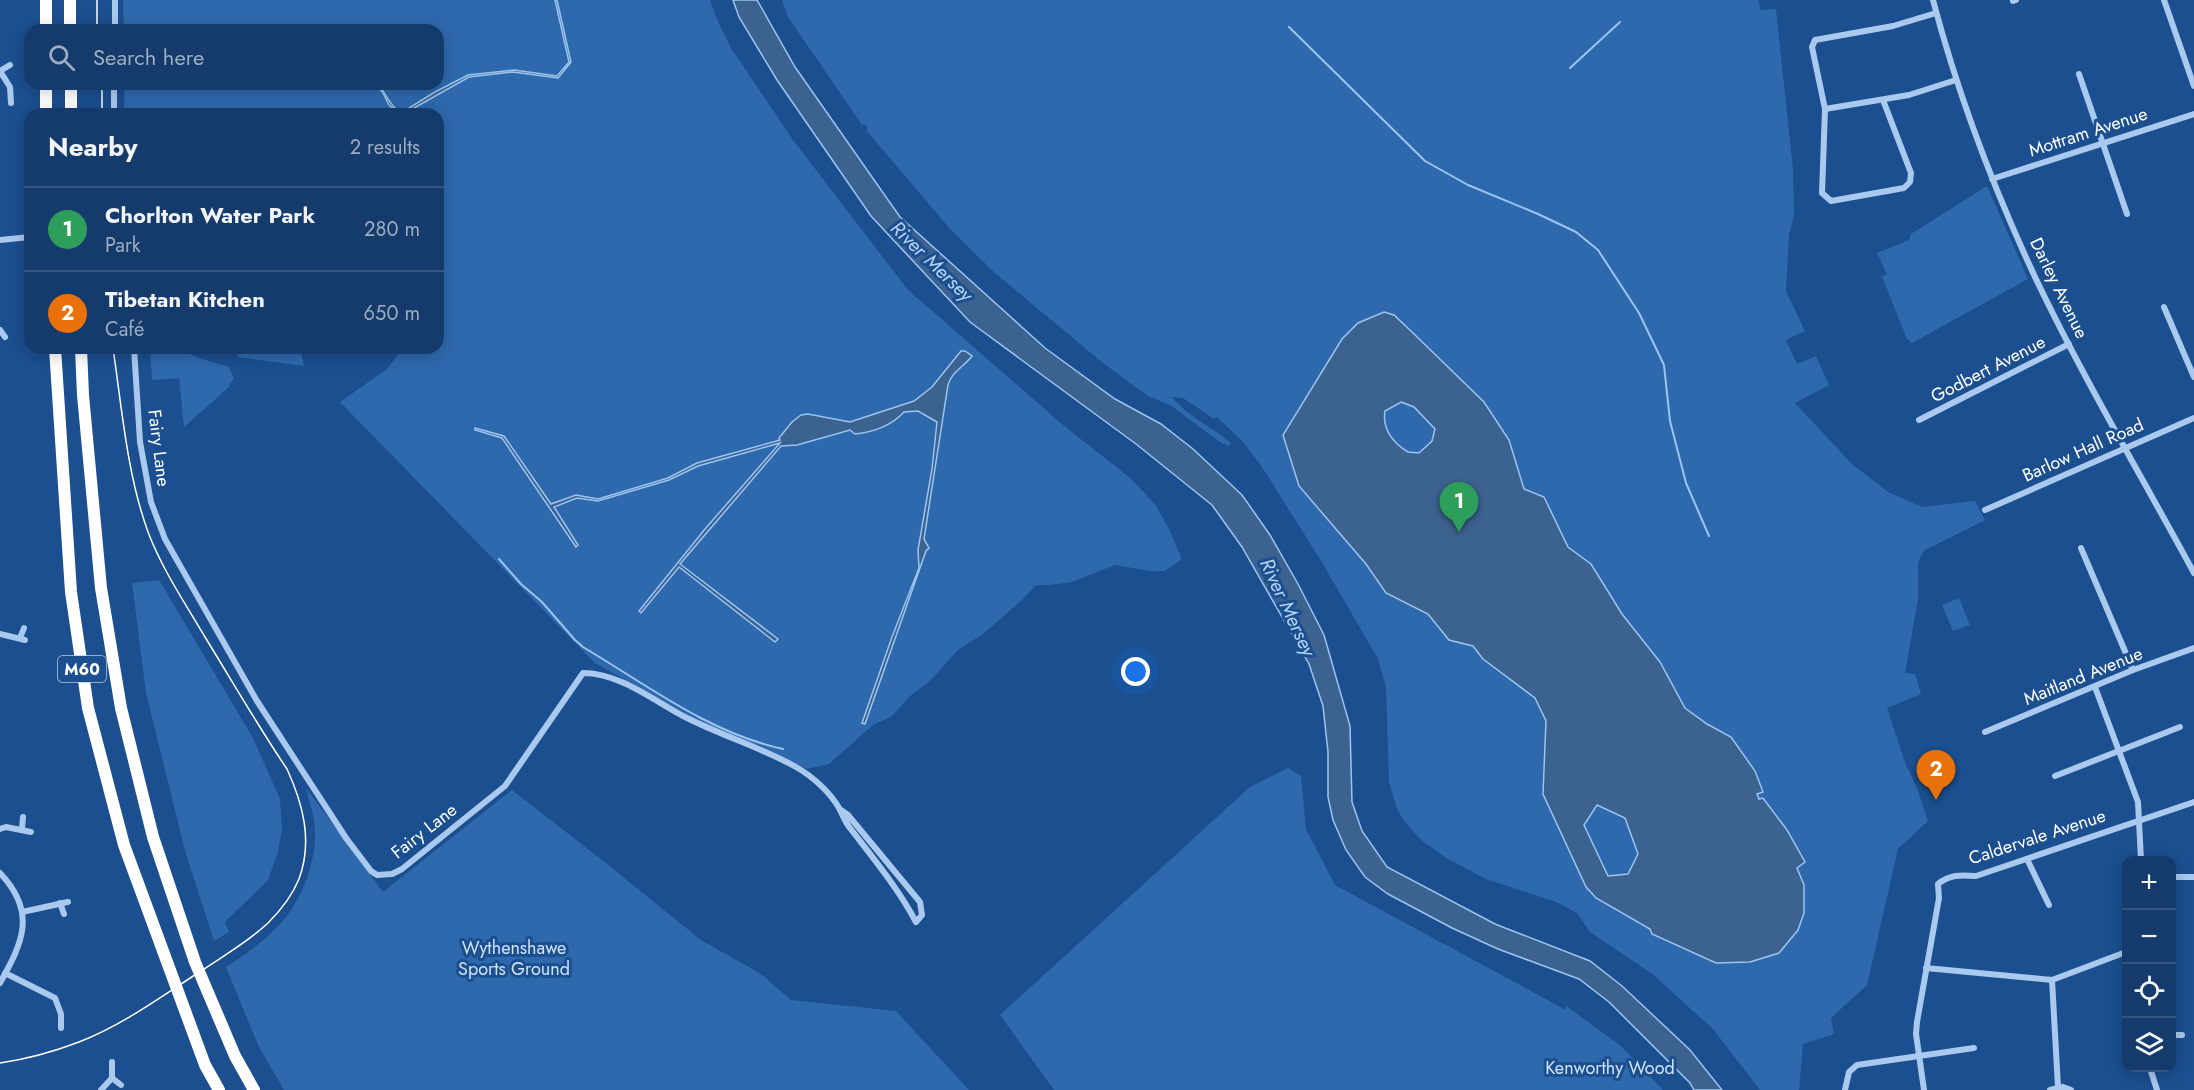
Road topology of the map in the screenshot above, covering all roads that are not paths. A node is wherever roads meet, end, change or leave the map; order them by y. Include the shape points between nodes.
1 (46, 0) edge
2 (70, 0) edge
3 (115, 0) edge
4 (1933, 0) edge
5 (2164, 0) edge
6 (1936, 13) junction
7 (46, 24) edge
8 (70, 24) edge
9 (115, 24) edge
10 (10, 65) dead end
11 (0, 71) edge
12 (2079, 74) dead end
13 (1956, 80) junction
14 (2194, 86) edge
15 (46, 90) edge
16 (71, 90) edge
17 (114, 90) edge
18 (1883, 100) junction
19 (11, 103) dead end
20 (46, 108) edge
21 (71, 108) edge
22 (114, 108) edge
23 (1825, 109) junction
24 (2194, 114) edge
25 (2104, 142) junction
26 (1992, 179) junction
27 (2127, 214) dead end
28 (24, 237) edge
29 (0, 240) edge
30 (2164, 307) dead end
31 (0, 330) edge
32 (5, 337) dead end
33 (2069, 344) junction
34 (55, 354) edge
35 (81, 354) edge
36 (134, 354) edge
37 (2194, 377) edge
38 (2194, 418) edge
39 (1920, 420) dead end
40 (2126, 447) junction
41 (1985, 510) dead end
42 (2081, 548) dead end
43 (2194, 573) edge
44 (24, 628) dead end
45 (0, 634) edge
46 (2194, 648) edge
47 (2133, 670) junction
48 (2095, 687) junction
49 (2180, 727) dead end
50 (1985, 732) dead end
51 (2119, 752) junction
52 (2055, 776) dead end
53 (2194, 802) edge
54 (841, 810) junction
55 (23, 818) dead end
56 (2139, 820) junction
57 (0, 829) edge
58 (22, 829) junction
59 (31, 832) dead end
60 (2141, 856) edge
61 (2027, 859) junction
62 (0, 873) edge
63 (2176, 877) edge
64 (2194, 877) edge
65 (68, 902) dead end
66 (60, 903) junction
67 (2049, 905) dead end
68 (22, 912) junction
69 (64, 914) dead end
70 (2122, 954) edge
71 (1926, 968) junction
72 (5, 973) junction
73 (2052, 980) junction
74 (0, 983) edge
75 (61, 1028) dead end
76 (2176, 1035) edge
77 (2182, 1035) dead end
78 (1974, 1048) dead end
79 (1919, 1055) junction
80 (112, 1062) dead end
81 (2151, 1072) edge
82 (112, 1078) junction
83 (121, 1085) dead end
84 (2058, 1087) junction
85 (101, 1090) edge
86 (219, 1090) edge
87 (254, 1090) edge
88 (1845, 1090) edge
89 (1924, 1090) edge
90 (2050, 1090) edge
91 (2071, 1090) edge
92 (2157, 1090) edge

1 - 7 highway
2 - 8 highway
3 - 9 street
4 - 6 street, Darley Avenue
5 - 14 street
6 - 13 street, Darley Avenue
6 - 23 street via 1893,26 1815,40 1812,47
10 - 11 street
11 - 19 street via 10,87
12 - 25 street
13 - 18 street
13 - 26 street, Darley Avenue
15 - 20 highway
16 - 21 highway
17 - 22 street
18 - 23 street
18 - 23 street via 1911,173 1910,182 1904,188 1831,201 1822,193
24 - 25 street, Mottram Avenue
25 - 26 street, Mottram Avenue
25 - 27 street
26 - 33 street, Darley Avenue
28 - 29 street
30 - 37 street
31 - 32 street
33 - 39 street, Godbert Avenue
33 - 40 street, Darley Avenue
34 - 86 highway, M60 via 71,592 88,708 124,845 205,1065
35 - 87 highway, M60 via 101,588 121,708 153,837 195,962 235,1056
36 - 54 street, Fairy Lane via 140,442 151,502 165,539 257,701 370,871 377,875 402,869 505,786 583,673 594,673 634,688 687,718 798,768
38 - 40 street, Barlow Hall Road
40 - 41 street, Barlow Hall Road
40 - 43 street, Darley Avenue
42 - 47 street
44 - 45 street via 22,639
46 - 47 street, Maitland Avenue
47 - 48 street, Maitland Avenue
48 - 50 street, Maitland Avenue
48 - 51 street
49 - 51 street
51 - 52 street
51 - 56 street via 2138,802
53 - 56 street, Caldervale Avenue
54 - 54 street, Fairy Lane via 846,823 916,922 921,915 920,902
55 - 58 street
56 - 60 street
56 - 61 street, Caldervale Avenue
57 - 58 street
58 - 59 street
61 - 67 street
61 - 71 street, Caldervale Avenue via 1976,876 1946,878 1938,884
62 - 68 street via 13,888
63 - 64 street
65 - 66 street
66 - 68 street
66 - 69 street
68 - 72 street via 20,944
70 - 73 street
71 - 73 street
71 - 79 street, Caldervale Avenue via 1917,1022
72 - 74 street
72 - 75 street via 56,998
73 - 84 street
76 - 77 street
78 - 79 street
79 - 88 street via 1857,1065 1849,1072
79 - 89 street, Caldervale Avenue
80 - 82 street
81 - 92 street
82 - 83 street
82 - 85 street
84 - 90 street
84 - 91 street

